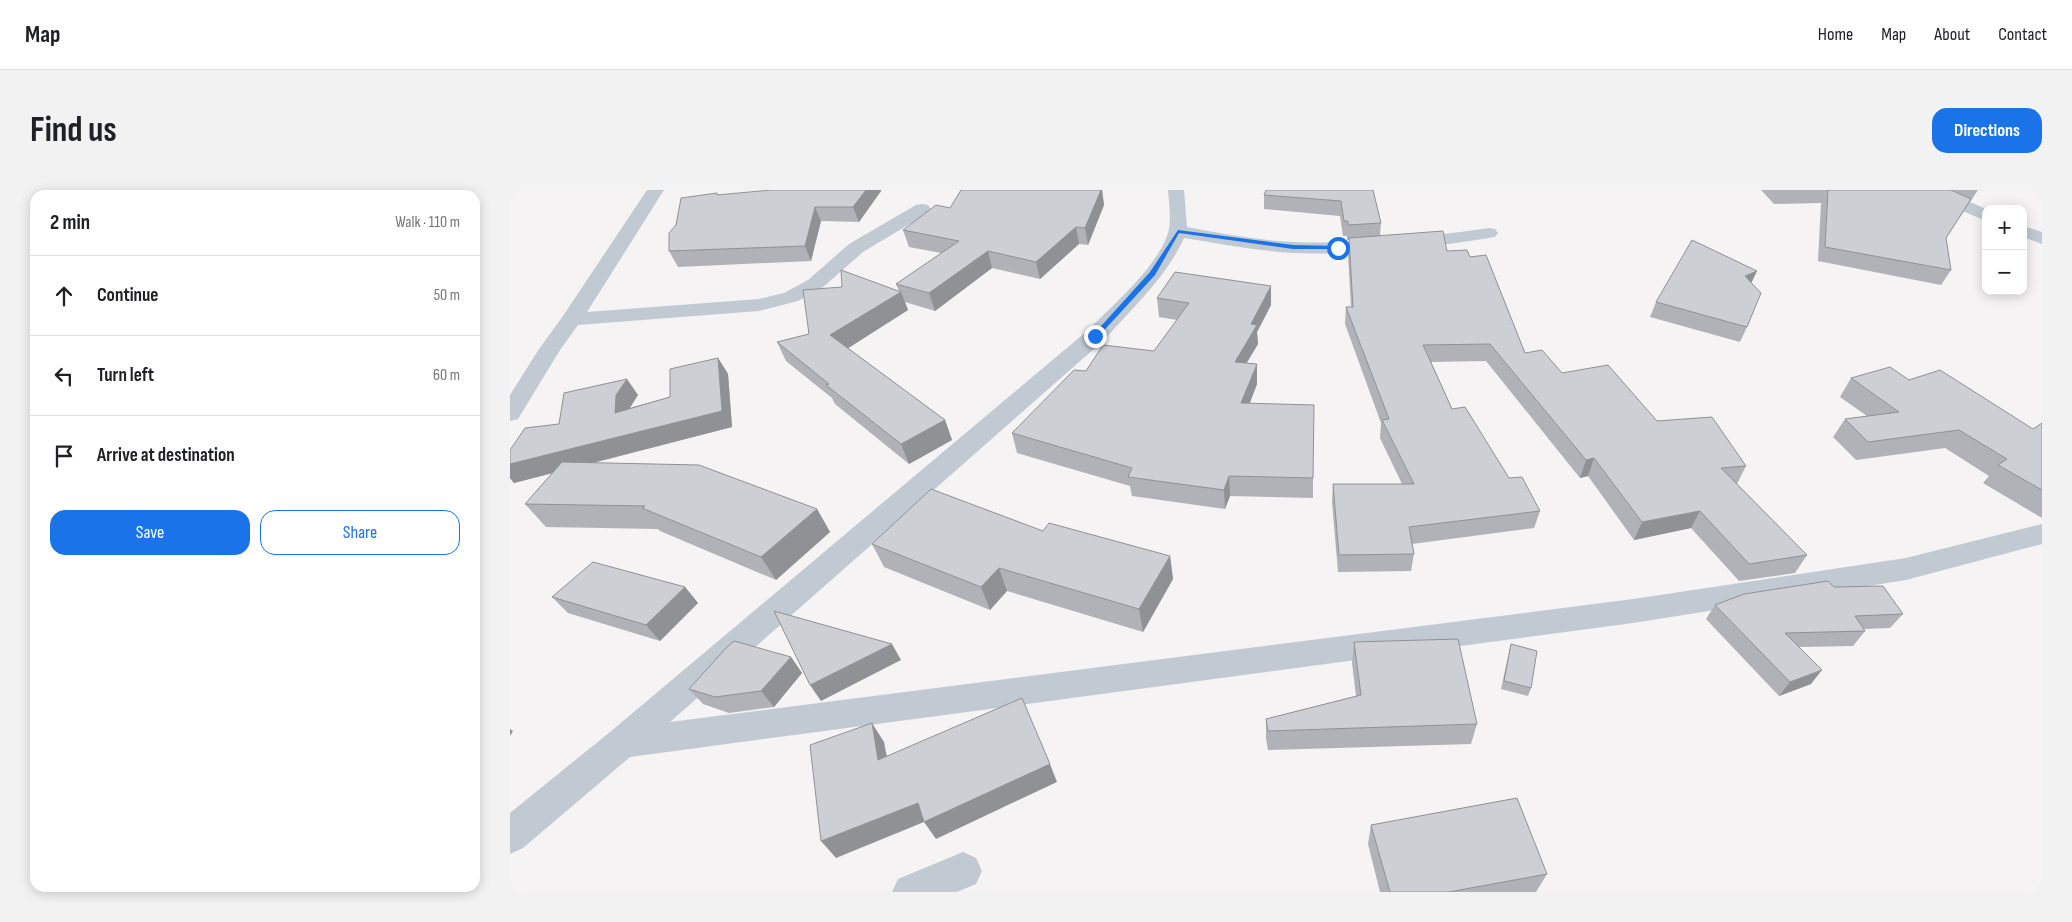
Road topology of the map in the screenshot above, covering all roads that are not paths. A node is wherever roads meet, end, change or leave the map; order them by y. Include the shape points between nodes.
1 (656, 190) edge
2 (1176, 190) edge
3 (1929, 190) edge
4 (922, 209) dead end
5 (1982, 214) edge
6 (1178, 231) junction
7 (2027, 232) edge
8 (1489, 233) dead end
9 (2042, 238) edge
10 (572, 319) junction
11 (510, 414) edge
12 (2038, 539) edge
13 (622, 743) junction
14 (510, 836) edge
15 (962, 872) dead end
16 (911, 892) edge

1 - 10 street
2 - 6 street
3 - 5 street
4 - 10 street via 856,248 814,284 791,297 759,305
6 - 8 street via 1293,247 1338,248 1421,243
6 - 13 street via 1153,273 1095,336
7 - 9 street
10 - 11 street
12 - 13 street via 1906,569 1633,611
13 - 14 street
15 - 16 street

